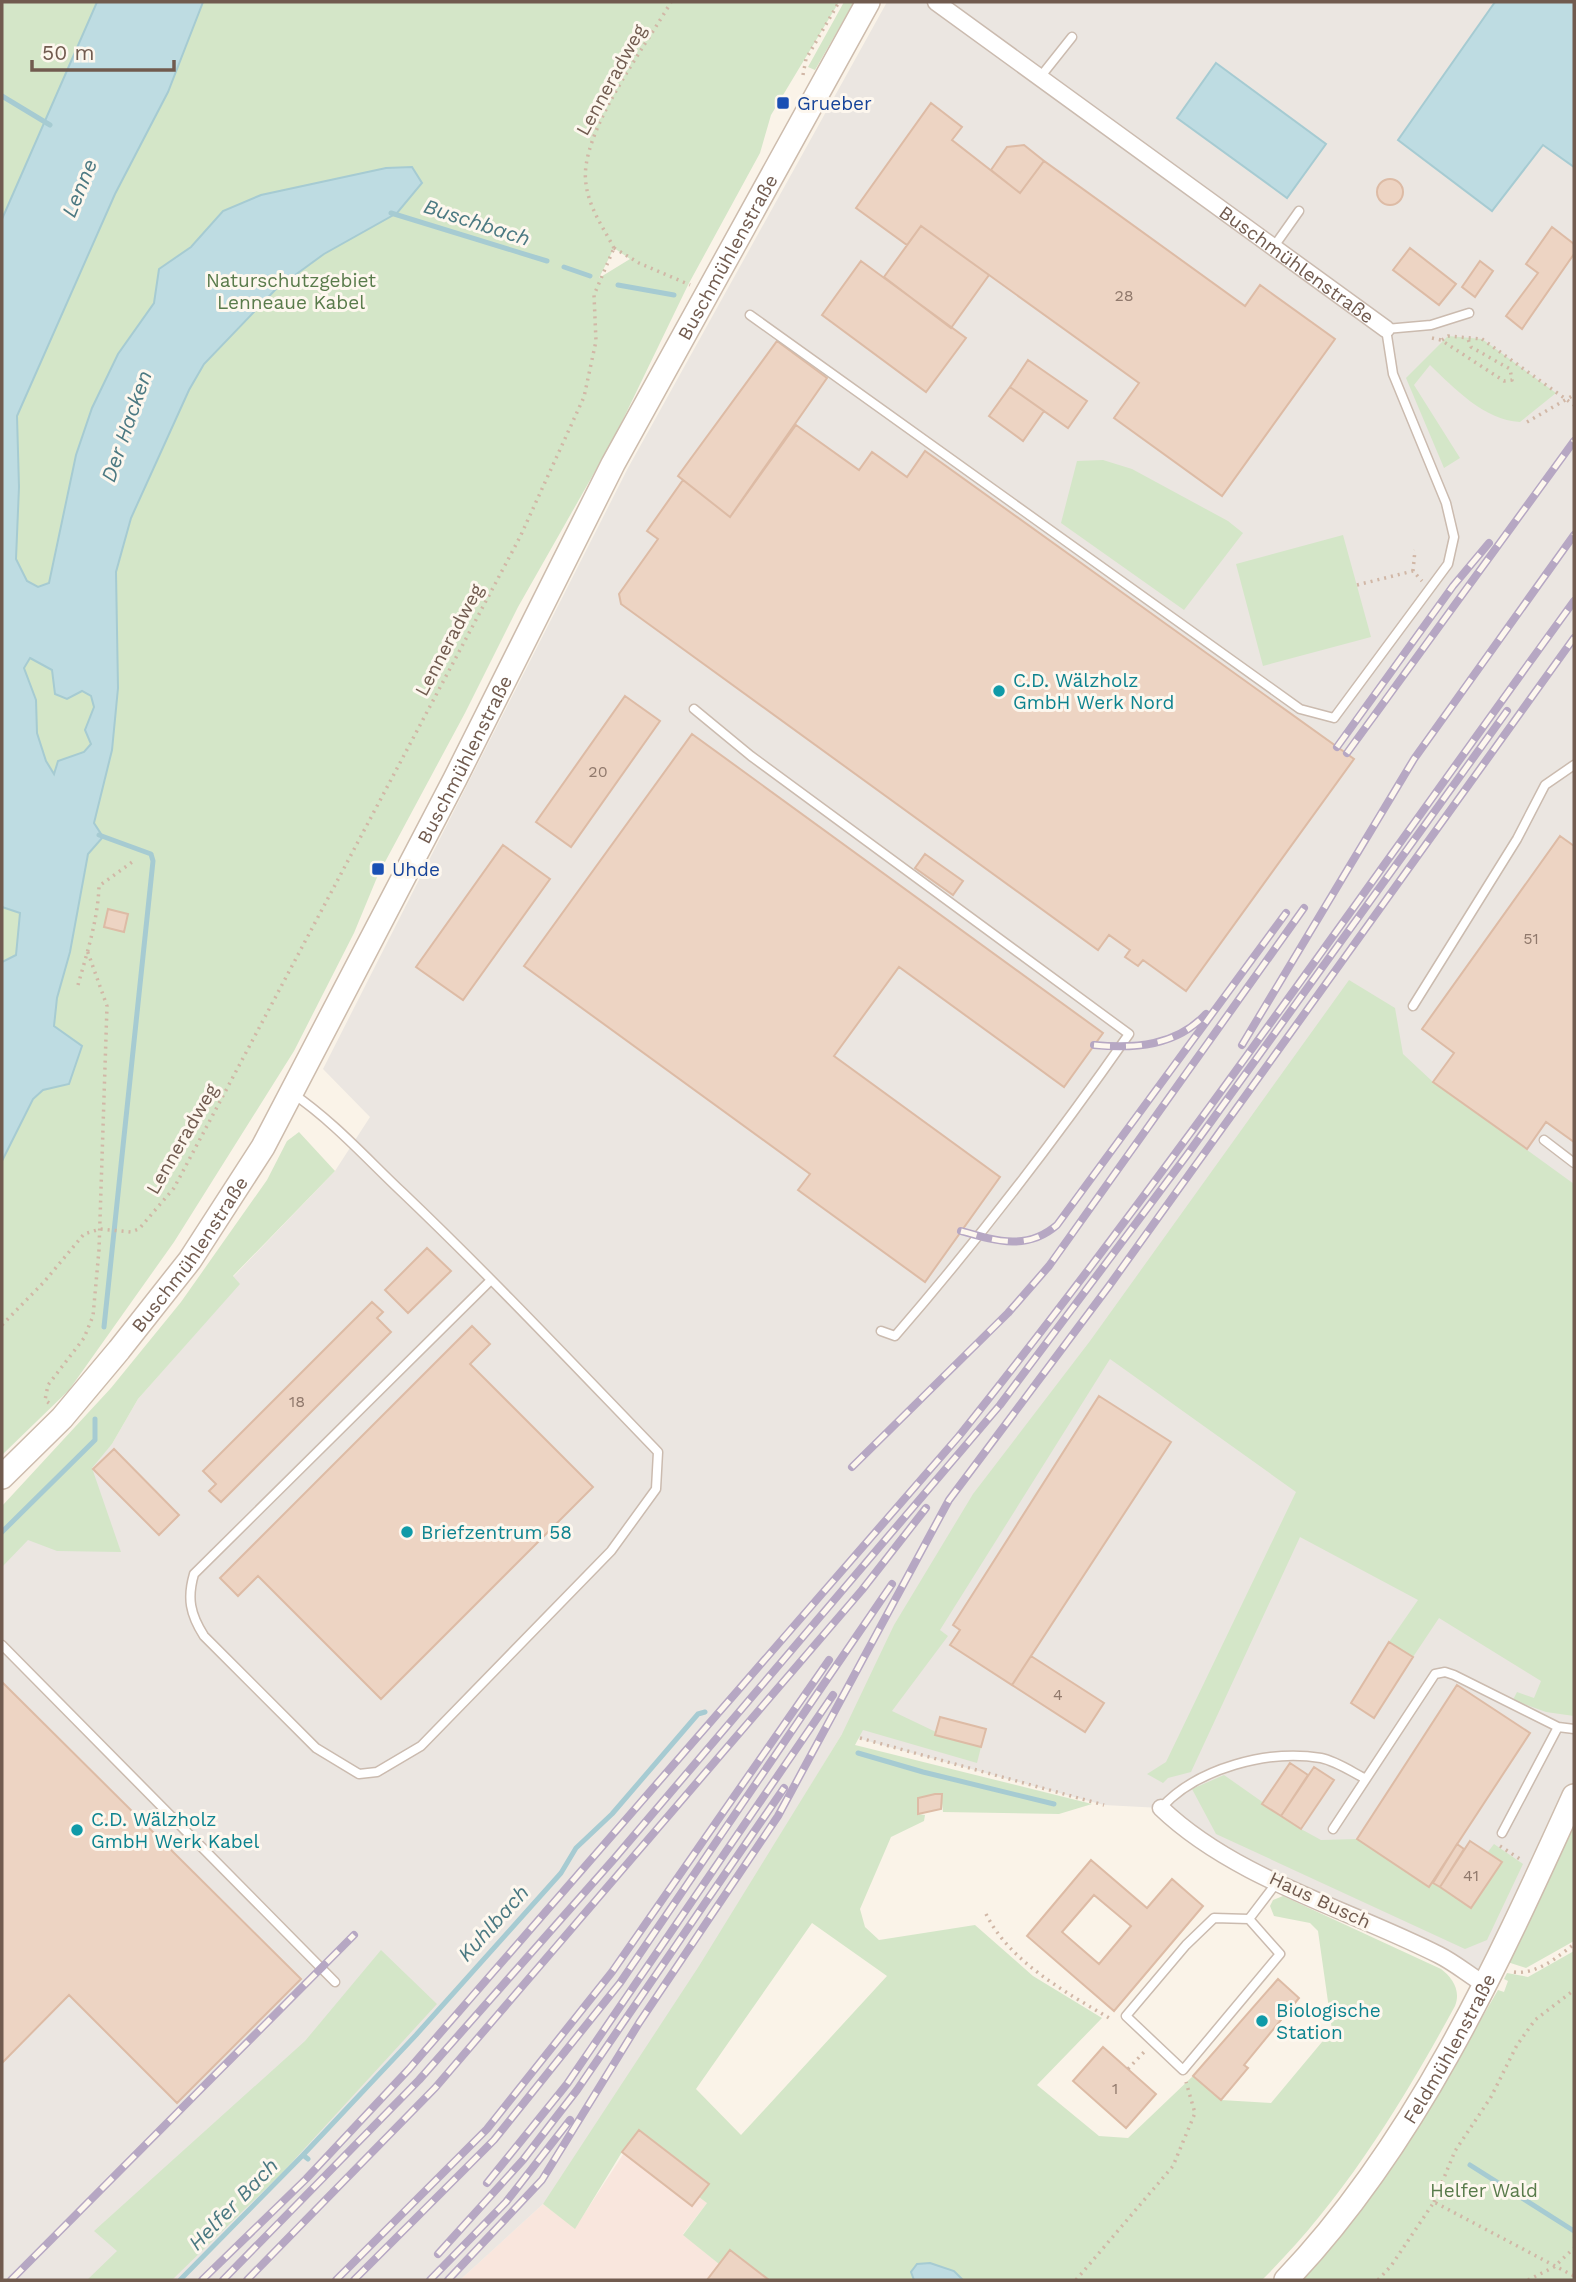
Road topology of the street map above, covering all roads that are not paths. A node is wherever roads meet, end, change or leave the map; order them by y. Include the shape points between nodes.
1 (868, 2) edge
2 (936, 2) edge
3 (1072, 37) dead end
4 (1041, 76) junction
5 (1299, 212) dead end
6 (1275, 245) junction
7 (1469, 313) dead end
8 (750, 315) dead end
9 (1386, 329) junction
10 (694, 709) dead end
11 (1574, 765) edge
12 (1413, 1006) dead end
13 (292, 1093) junction
14 (1544, 1140) dead end
15 (1574, 1163) edge
16 (491, 1280) junction
17 (881, 1331) dead end
18 (2, 1476) edge
19 (2, 1645) edge
20 (1558, 1727) junction
21 (1574, 1730) edge
22 (1366, 1779) junction
23 (1574, 1796) edge
24 (1161, 1808) joint
25 (1333, 1829) dead end
26 (1502, 1833) road end
27 (1278, 1881) junction
28 (1249, 1919) junction
29 (335, 1982) dead end
30 (1484, 1984) junction
31 (1286, 2280) edge

1 - 13 street, Buschmühlenstraße via 612,464
2 - 4 street, Buschmühlenstraße
3 - 4 lane
4 - 6 street, Buschmühlenstraße
5 - 6 lane
6 - 9 street, Buschmühlenstraße
7 - 9 lane via 1431,325
8 - 9 lane via 1300,709 1334,718 1448,564 1454,537 1446,503 1393,374
10 - 17 lane via 751,756 1129,1034 1075,1114 981,1236 895,1336
11 - 12 lane via 1545,785 1517,839
13 - 16 lane via 319,1111
13 - 18 street, Buschmühlenstraße via 190,1259 62,1418
14 - 15 lane
16 - 16 lane via 658,1452 656,1489 611,1551 421,1745 377,1772 359,1774 316,1748 205,1636 193,1619 191,1582 194,1573
19 - 29 lane
20 - 21 lane
20 - 22 lane via 1454,1675 1435,1674
20 - 26 lane
22 - 24 lane via 1324,1758 1280,1755 1210,1776 1177,1791
22 - 25 lane
23 - 30 street, Feldmühlenstraße
24 - 27 street, Haus Busch via 1205,1844
27 - 28 lane
27 - 30 street, Haus Busch via 1441,1956
28 - 28 lane via 1280,1954 1183,2070 1126,2016 1214,1918
30 - 31 street, Feldmühlenstraße via 1424,2095 1354,2201

